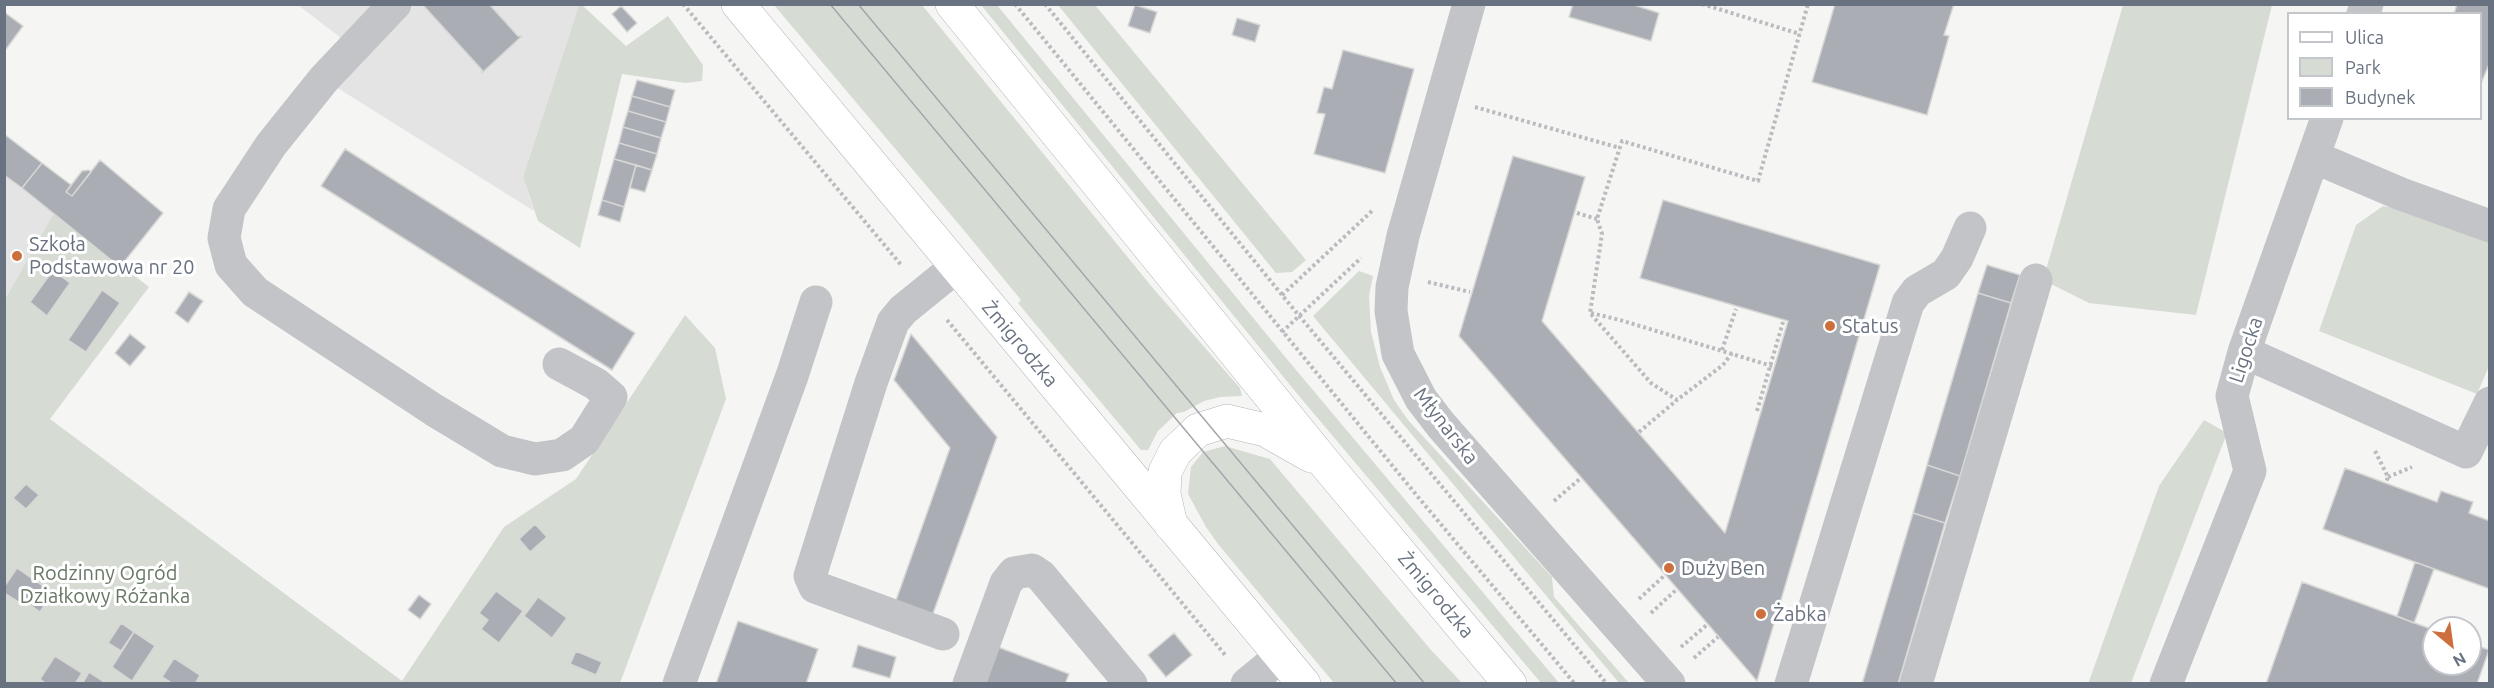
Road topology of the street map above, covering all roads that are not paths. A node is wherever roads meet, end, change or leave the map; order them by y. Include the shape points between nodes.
1 (395, 4) edge
2 (738, 4) edge
3 (952, 4) edge
4 (1469, 4) edge
5 (2326, 120) edge
6 (2314, 157) junction
7 (2490, 226) edge
8 (1970, 228) dead end
9 (956, 267) junction
10 (2036, 280) dead end
11 (816, 302) dead end
12 (2244, 352) junction
13 (559, 364) dead end
14 (2490, 403) edge
15 (1328, 466) junction
16 (1172, 526) junction
17 (943, 634) dead end
18 (1281, 656) junction
19 (1671, 669) edge
20 (679, 684) edge
21 (969, 684) edge
22 (1131, 684) edge
23 (1247, 684) edge
24 (1304, 684) edge
25 (1510, 684) edge
26 (1791, 684) edge
27 (1916, 684) edge
28 (2166, 684) edge

1 - 13 street via 324,79 271,145 229,209 224,238 231,265 255,292 502,451 536,459 562,455 584,440 611,397
2 - 9 main road, Żmigrodzka
3 - 15 main road, Żmigrodzka
4 - 19 street, Młynarska via 1392,287 1393,335 1398,354 1421,399 1449,434
5 - 6 street, Ligocka
6 - 7 street
6 - 12 street, Ligocka
8 - 26 street via 1946,274 1917,291 1908,303
9 - 16 main road, Żmigrodzka
9 - 17 street via 893,322 810,576 815,587
10 - 27 street
11 - 20 street
12 - 14 street via 2466,452
12 - 28 street, Ligocka via 2232,396 2250,471
15 - 16 main road via 1265,430 1227,421 1198,430 1175,452 1165,472 1164,494
15 - 25 main road, Żmigrodzka
16 - 18 main road, Żmigrodzka
18 - 23 street
18 - 24 main road, Żmigrodzka
21 - 22 street via 1006,583 1014,573 1032,570

